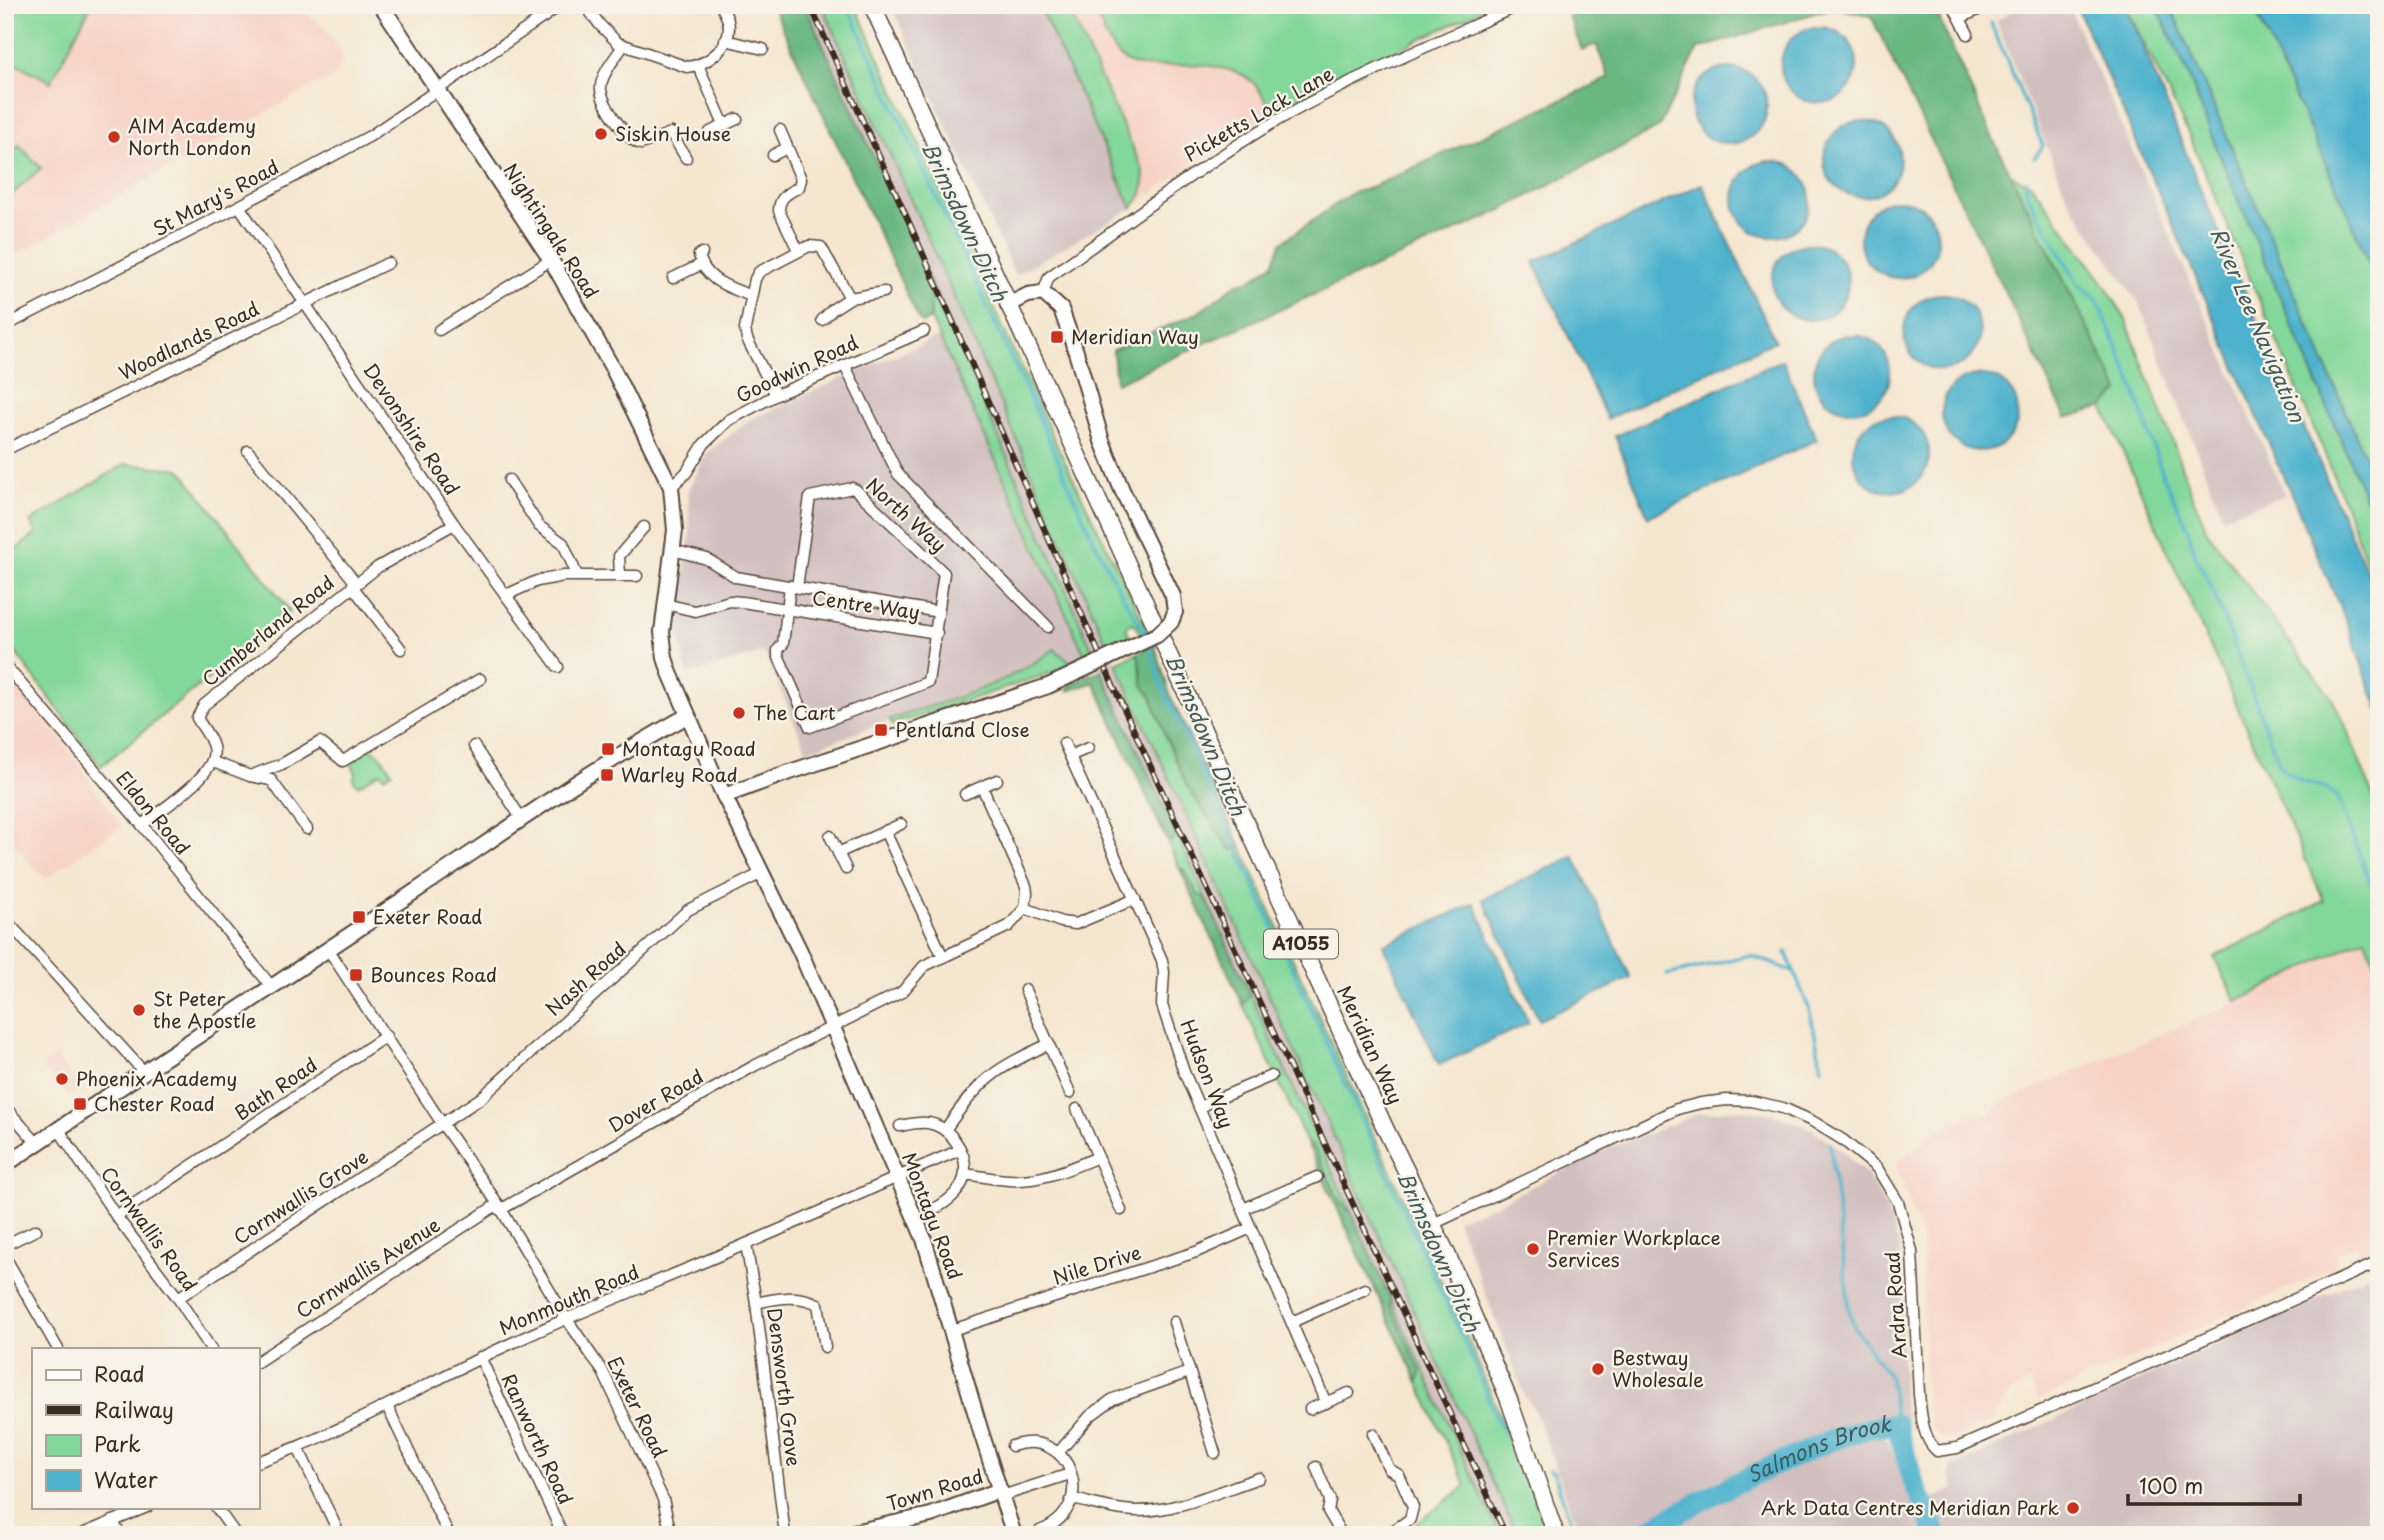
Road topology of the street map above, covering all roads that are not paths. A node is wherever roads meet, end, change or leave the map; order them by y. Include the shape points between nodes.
1 (381, 5) edge
2 (536, 5) edge
3 (561, 5) edge
4 (585, 5) edge
5 (721, 5) edge
6 (872, 5) edge
7 (1520, 5) edge
8 (1953, 5) edge
9 (1989, 5) edge
10 (544, 17) junction
11 (1960, 18) junction
12 (1968, 34) dead end
13 (725, 40) junction
14 (623, 46) junction
15 (763, 50) dead end
16 (698, 65) junction
17 (437, 91) junction
18 (737, 119) dead end
19 (724, 125) junction
20 (780, 130) dead end
21 (710, 132) dead end
22 (787, 148) junction
23 (772, 155) dead end
24 (686, 158) dead end
25 (239, 206) junction
26 (798, 250) junction
27 (551, 260) junction
28 (388, 263) dead end
29 (673, 278) dead end
30 (884, 292) dead end
31 (1043, 293) junction
32 (751, 296) junction
33 (850, 298) junction
34 (306, 303) junction
35 (1008, 305) junction
36 (822, 320) dead end
37 (5, 326) edge
38 (439, 330) dead end
39 (924, 331) dead end
40 (845, 366) junction
41 (776, 395) junction
42 (5, 450) edge
43 (248, 451) dead end
44 (509, 480) dead end
45 (671, 487) junction
46 (454, 524) junction
47 (645, 527) dead end
48 (673, 550) junction
49 (577, 575) junction
50 (620, 575) junction
51 (637, 576) dead end
52 (354, 585) junction
53 (794, 586) junction
54 (506, 595) junction
55 (665, 604) junction
56 (787, 610) junction
57 (939, 612) junction
58 (1048, 627) dead end
59 (937, 633) junction
60 (401, 649) dead end
61 (5, 665) edge
62 (558, 667) dead end
63 (480, 679) dead end
64 (687, 716) junction
65 (1064, 743) dead end
66 (474, 746) dead end
67 (1088, 748) dead end
68 (1070, 756) junction
69 (213, 762) junction
70 (250, 776) junction
71 (997, 780) dead end
72 (982, 787) junction
73 (965, 794) dead end
74 (724, 796) junction
75 (522, 818) junction
76 (901, 824) dead end
77 (142, 825) junction
78 (307, 829) dead end
79 (885, 831) junction
80 (830, 836) dead end
81 (838, 853) junction
82 (846, 869) dead end
83 (762, 873) junction
84 (1135, 899) junction
85 (1025, 908) junction
86 (5, 919) edge
87 (328, 949) junction
88 (943, 957) junction
89 (271, 986) junction
90 (1025, 990) dead end
91 (831, 1026) junction
92 (386, 1036) junction
93 (1049, 1044) junction
94 (145, 1073) junction
95 (1271, 1076) dead end
96 (1070, 1093) dead end
97 (5, 1107) edge
98 (1199, 1107) junction
99 (1077, 1109) dead end
100 (443, 1124) junction
101 (900, 1126) dead end
102 (59, 1130) junction
103 (945, 1130) junction
104 (37, 1143) junction
105 (960, 1150) junction
106 (1098, 1157) junction
107 (5, 1164) edge
108 (965, 1174) junction
109 (898, 1177) junction
110 (1317, 1177) dead end
111 (499, 1207) junction
112 (934, 1209) dead end
113 (1243, 1209) junction
114 (1121, 1210) dead end
115 (116, 1216) junction
116 (1433, 1224) junction
117 (1251, 1228) junction
118 (36, 1230) dead end
119 (746, 1244) junction
120 (5, 1245) edge
121 (5, 1257) edge
122 (2379, 1262) edge
123 (1365, 1289) dead end
124 (178, 1298) junction
125 (756, 1303) junction
126 (566, 1318) junction
127 (1174, 1322) dead end
128 (1292, 1322) junction
129 (952, 1330) junction
130 (825, 1347) dead end
131 (57, 1348) edge
132 (211, 1348) edge
133 (480, 1357) junction
134 (259, 1361) edge
135 (1189, 1372) junction
136 (1349, 1392) dead end
137 (1326, 1403) junction
138 (387, 1406) junction
139 (1310, 1409) dead end
140 (1373, 1434) dead end
141 (1012, 1446) dead end
142 (298, 1448) junction
143 (1058, 1453) junction
144 (1215, 1453) dead end
145 (259, 1461) edge
146 (1316, 1467) dead end
147 (1070, 1474) junction
148 (1259, 1478) dead end
149 (1001, 1493) junction
150 (1073, 1499) junction
151 (144, 1508) edge
152 (217, 1508) edge
153 (113, 1521) junction
154 (1040, 1531) dead end
155 (861, 1533) edge
156 (80, 1535) edge
157 (120, 1535) edge
158 (236, 1535) edge
159 (340, 1535) edge
160 (449, 1535) edge
161 (563, 1535) edge
162 (671, 1535) edge
163 (785, 1535) edge
164 (840, 1535) edge
165 (1014, 1535) edge
166 (1342, 1535) edge
167 (1387, 1535) edge
168 (1556, 1535) edge

1 - 17 street, Nightingale Road
2 - 10 street
3 - 10 street, St Mary's Road
4 - 14 street
5 - 13 street via 729,24
6 - 35 main road, Meridian Way / A1055
7 - 31 street, Picketts Lock Lane via 1368,74 1208,163 1049,277
8 - 11 street
9 - 11 street
10 - 17 street, St Mary's Road
11 - 12 street
13 - 15 street
13 - 16 street via 719,52
14 - 16 street via 687,67
14 - 24 street via 603,80 603,100 630,139 641,144 671,133
16 - 19 street
17 - 25 street, St Mary's Road via 369,136
17 - 27 street, Nightingale Road
18 - 19 street
19 - 21 street
20 - 22 street
22 - 23 street
22 - 26 street via 801,183 781,200 779,211
25 - 34 street, Devonshire Road
25 - 37 street, St Mary's Road
26 - 32 street via 759,272
26 - 33 street via 821,247
27 - 38 street
27 - 45 street, Nightingale Road via 618,378
28 - 34 street, Woodlands Road
29 - 32 street via 702,258 713,279
30 - 33 street
31 - 35 street
31 - 74 street, bridge via 1061,309 1102,441 1172,596 1175,612 1171,622 1157,635 1048,686
32 - 41 street via 747,339
33 - 36 street
34 - 42 street, Woodlands Road
34 - 46 street, Devonshire Road
35 - 116 main road, Meridian Way / A1055
39 - 40 street, Goodwin Road
40 - 41 street, Goodwin Road
40 - 58 street via 898,474
41 - 45 street, Goodwin Road via 720,427
43 - 52 street
44 - 49 street via 539,526 563,543
45 - 48 street, Montagu Road
46 - 52 street, Cumberland Road
46 - 54 street, Devonshire Road
47 - 50 street via 619,556
48 - 53 street, Centre Way via 706,559 736,577
48 - 55 street, Montagu Road
49 - 50 street
49 - 54 street via 537,581
50 - 51 street
52 - 60 street
52 - 69 street, Cumberland Road via 204,705 197,718 214,748
53 - 56 street
53 - 57 street, Centre Way
53 - 57 street, North Way via 810,497 852,488 944,573
54 - 62 street, Devonshire Road
55 - 56 street, Centre Way via 695,611 730,601
55 - 64 street, Montagu Road via 665,658
56 - 59 street, Centre Way
56 - 59 street via 779,661 810,727 928,682
57 - 59 street, Centre Way
61 - 77 street, Eldon Road
63 - 70 street via 343,761 320,742
64 - 74 street, Montagu Road
64 - 75 street
65 - 68 street, Hudson Way
66 - 75 street
67 - 68 street
68 - 84 street, Hudson Way
69 - 70 street
69 - 77 street via 203,777
70 - 78 street via 271,780
71 - 72 street
72 - 73 street
72 - 85 street via 1026,886
74 - 83 street, Montagu Road
75 - 87 street
76 - 79 street
77 - 89 street, Eldon Road
79 - 81 street
79 - 88 street
80 - 81 street
81 - 82 street
83 - 91 street, Montagu Road
83 - 100 street, Nash Road via 688,910 481,1098
84 - 85 street via 1076,924
84 - 98 street, Hudson Way via 1164,966 1162,1005
85 - 88 street, Dover Road via 1009,926
86 - 94 street
87 - 89 street
87 - 92 street, Exeter Road
88 - 91 street, Dover Road via 924,966 905,990
89 - 94 street
90 - 93 street
91 - 109 street, Montagu Road
91 - 111 street, Dover Road
92 - 100 street, Exeter Road
92 - 115 street, Bath Road
93 - 96 street
93 - 103 street via 986,1078
94 - 102 street
95 - 98 street
97 - 104 street
98 - 113 street, Hudson Way
99 - 106 street
100 - 111 street, Exeter Road
100 - 124 street, Cornwallis Grove
101 - 103 street via 920,1122
102 - 104 street
102 - 115 street, Cornwallis Road
103 - 105 street
104 - 107 street
105 - 108 street
105 - 109 street, Monmouth Road
106 - 108 street via 1039,1178 1011,1180
106 - 114 street
108 - 112 street via 952,1198
109 - 119 street, Monmouth Road
109 - 129 street, Montagu Road via 924,1239
110 - 113 street
111 - 126 street, Exeter Road
111 - 134 street, Cornwallis Avenue
113 - 117 street, Hudson Way
115 - 124 street, Cornwallis Road
116 - 122 street, Ardra Road via 1677,1109 1727,1100 1751,1101 1812,1121 1877,1168 1898,1202 1914,1269 1919,1394 1927,1436 1937,1451 1957,1448
116 - 168 main road, Meridian Way / A1055 via 1509,1400
117 - 128 street, Hudson Way
117 - 129 street, Nile Drive via 1196,1252
118 - 120 street
119 - 125 street, Densworth Grove
119 - 126 street, Monmouth Road
121 - 131 street
123 - 128 street
124 - 132 street, Cornwallis Road
125 - 130 street via 804,1297 818,1304
125 - 163 street, Densworth Grove
126 - 133 street, Monmouth Road
126 - 162 street, Exeter Road via 603,1372 663,1499
127 - 135 street
128 - 137 street, Hudson Way
129 - 149 street, Montagu Road
133 - 138 street, Monmouth Road
133 - 161 street, Ranworth Road
135 - 143 street via 1113,1399 1090,1416
135 - 144 street
136 - 137 street
137 - 139 street
138 - 142 street, Monmouth Road
138 - 160 street
140 - 167 street via 1413,1507 1410,1518
141 - 143 street via 1031,1442
142 - 145 street, Monmouth Road
142 - 159 street
143 - 147 street
146 - 166 street via 1330,1500 1330,1517
147 - 149 street
147 - 150 street
148 - 150 street via 1153,1511 1126,1511
149 - 155 street, Town Road
149 - 165 street, Montagu Road
150 - 154 street via 1061,1519
151 - 153 street
152 - 158 street
153 - 156 street
153 - 157 street
155 - 164 street, Town Road

